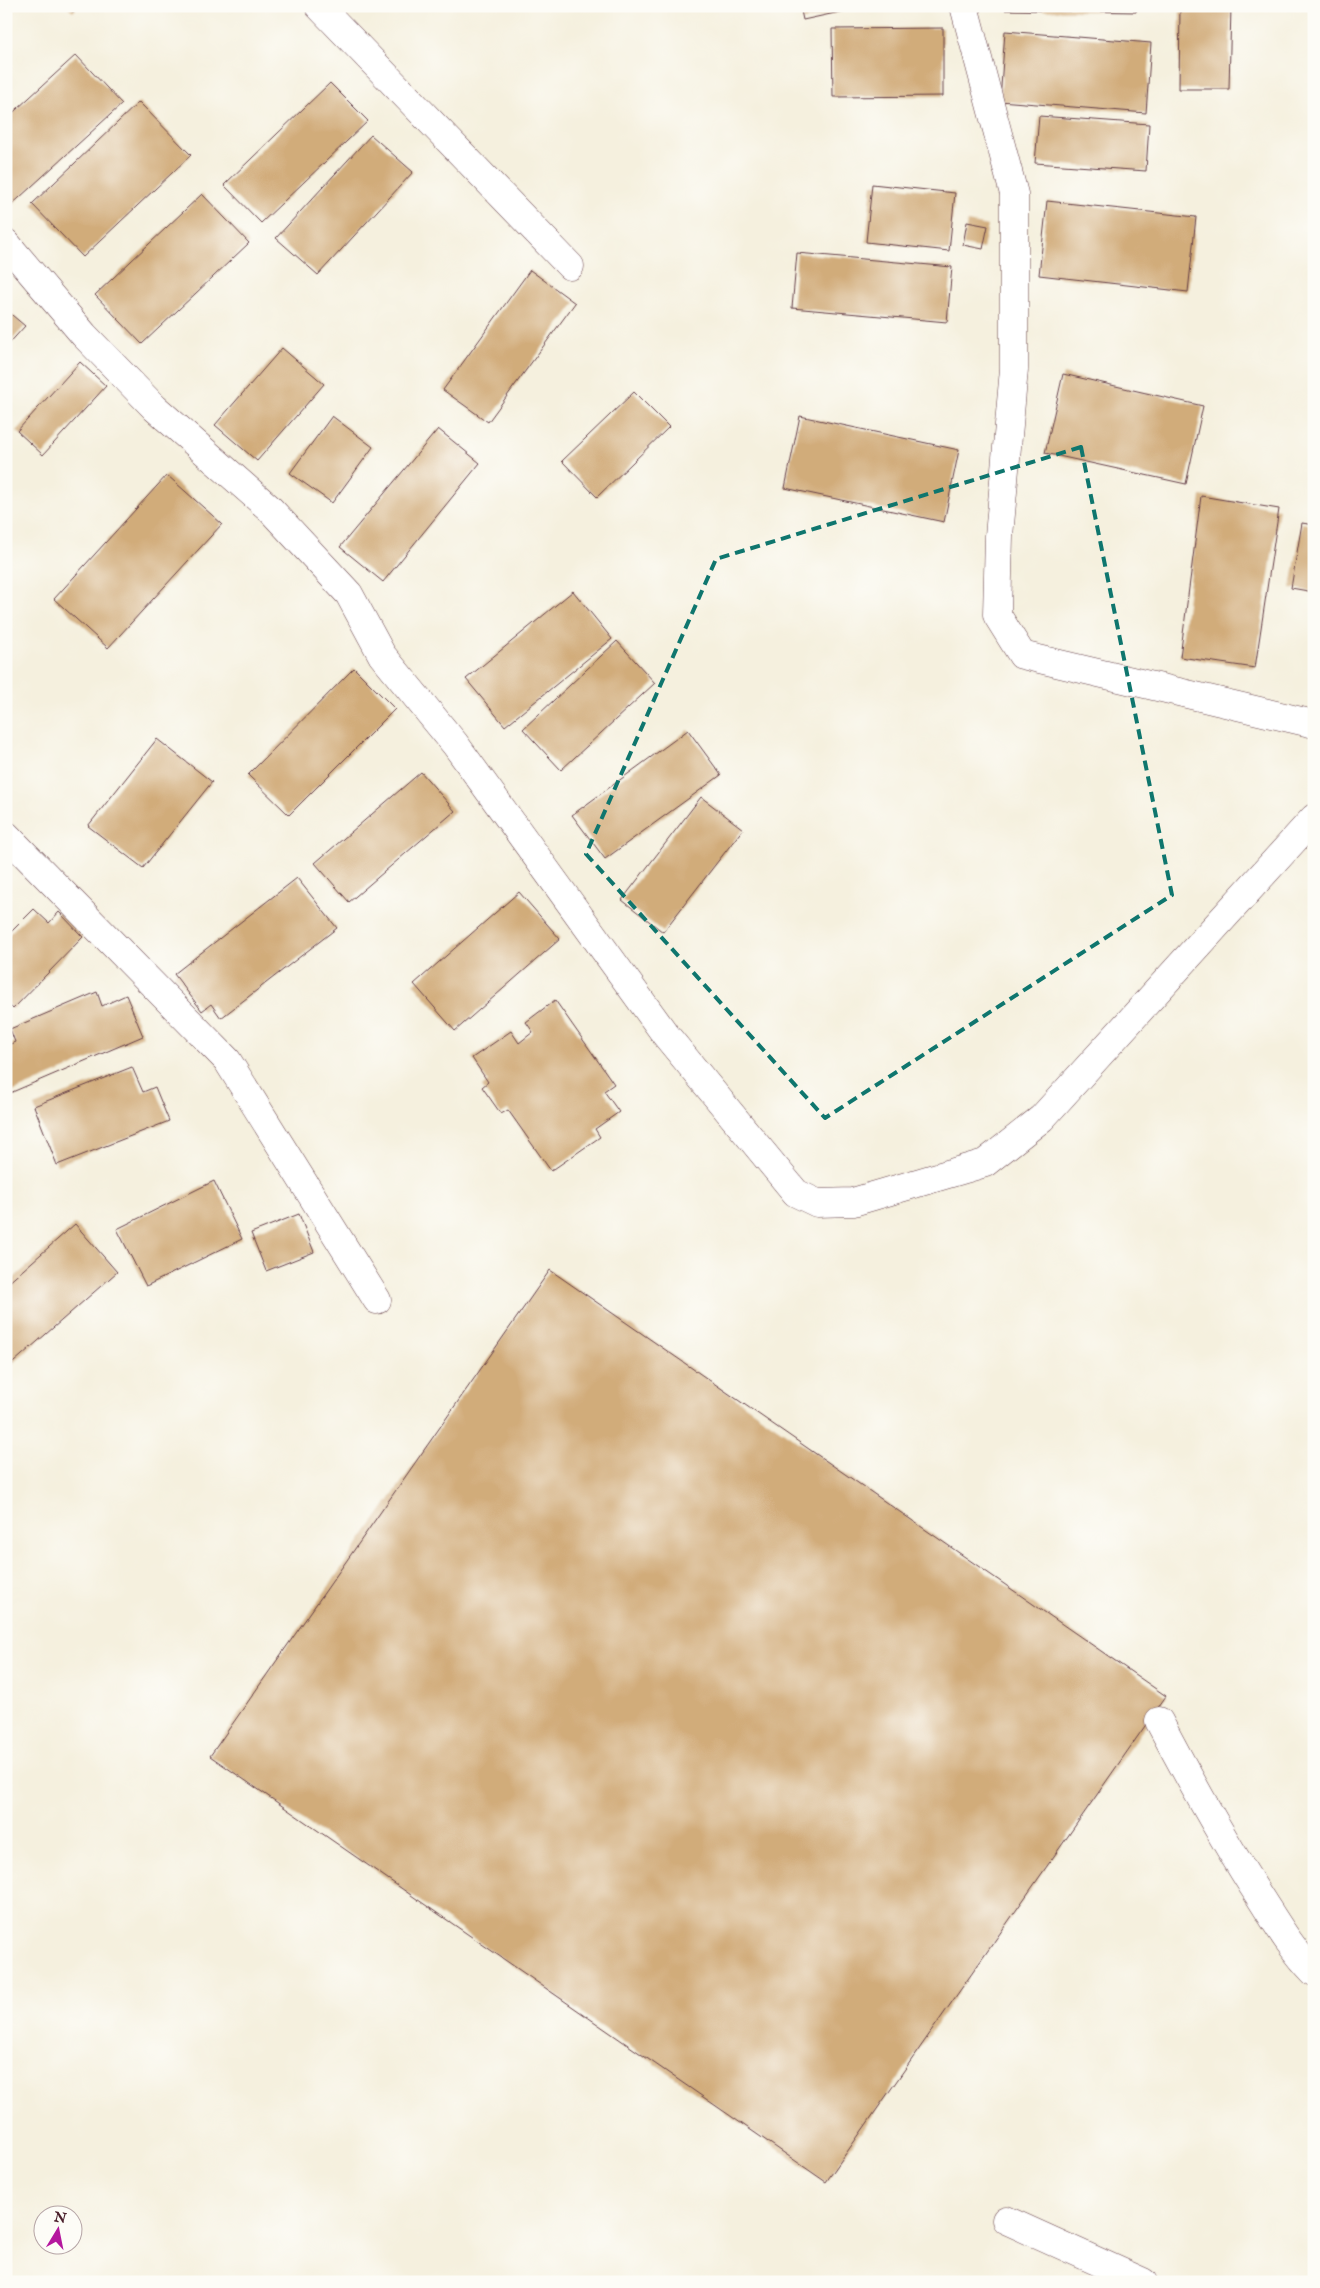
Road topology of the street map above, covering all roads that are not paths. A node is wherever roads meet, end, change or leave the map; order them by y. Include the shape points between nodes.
1 (319, 6) edge
2 (964, 6) edge
3 (6, 243) edge
4 (570, 266) dead end
5 (1314, 724) edge
6 (1314, 818) edge
7 (6, 835) edge
8 (377, 1300) dead end
9 (1159, 1721) dead end
10 (1314, 1972) edge
11 (1006, 2220) dead end
12 (1143, 2282) edge

1 - 4 street
2 - 5 street via 1014,194 1014,369 997,615 1022,655
3 - 6 street via 84,335 148,402 269,508 349,594 382,655 455,744 665,1034 796,1193 817,1203 853,1202 986,1163 1042,1118
7 - 8 street via 227,1060
9 - 10 street via 1222,1838 1271,1915
11 - 12 street

